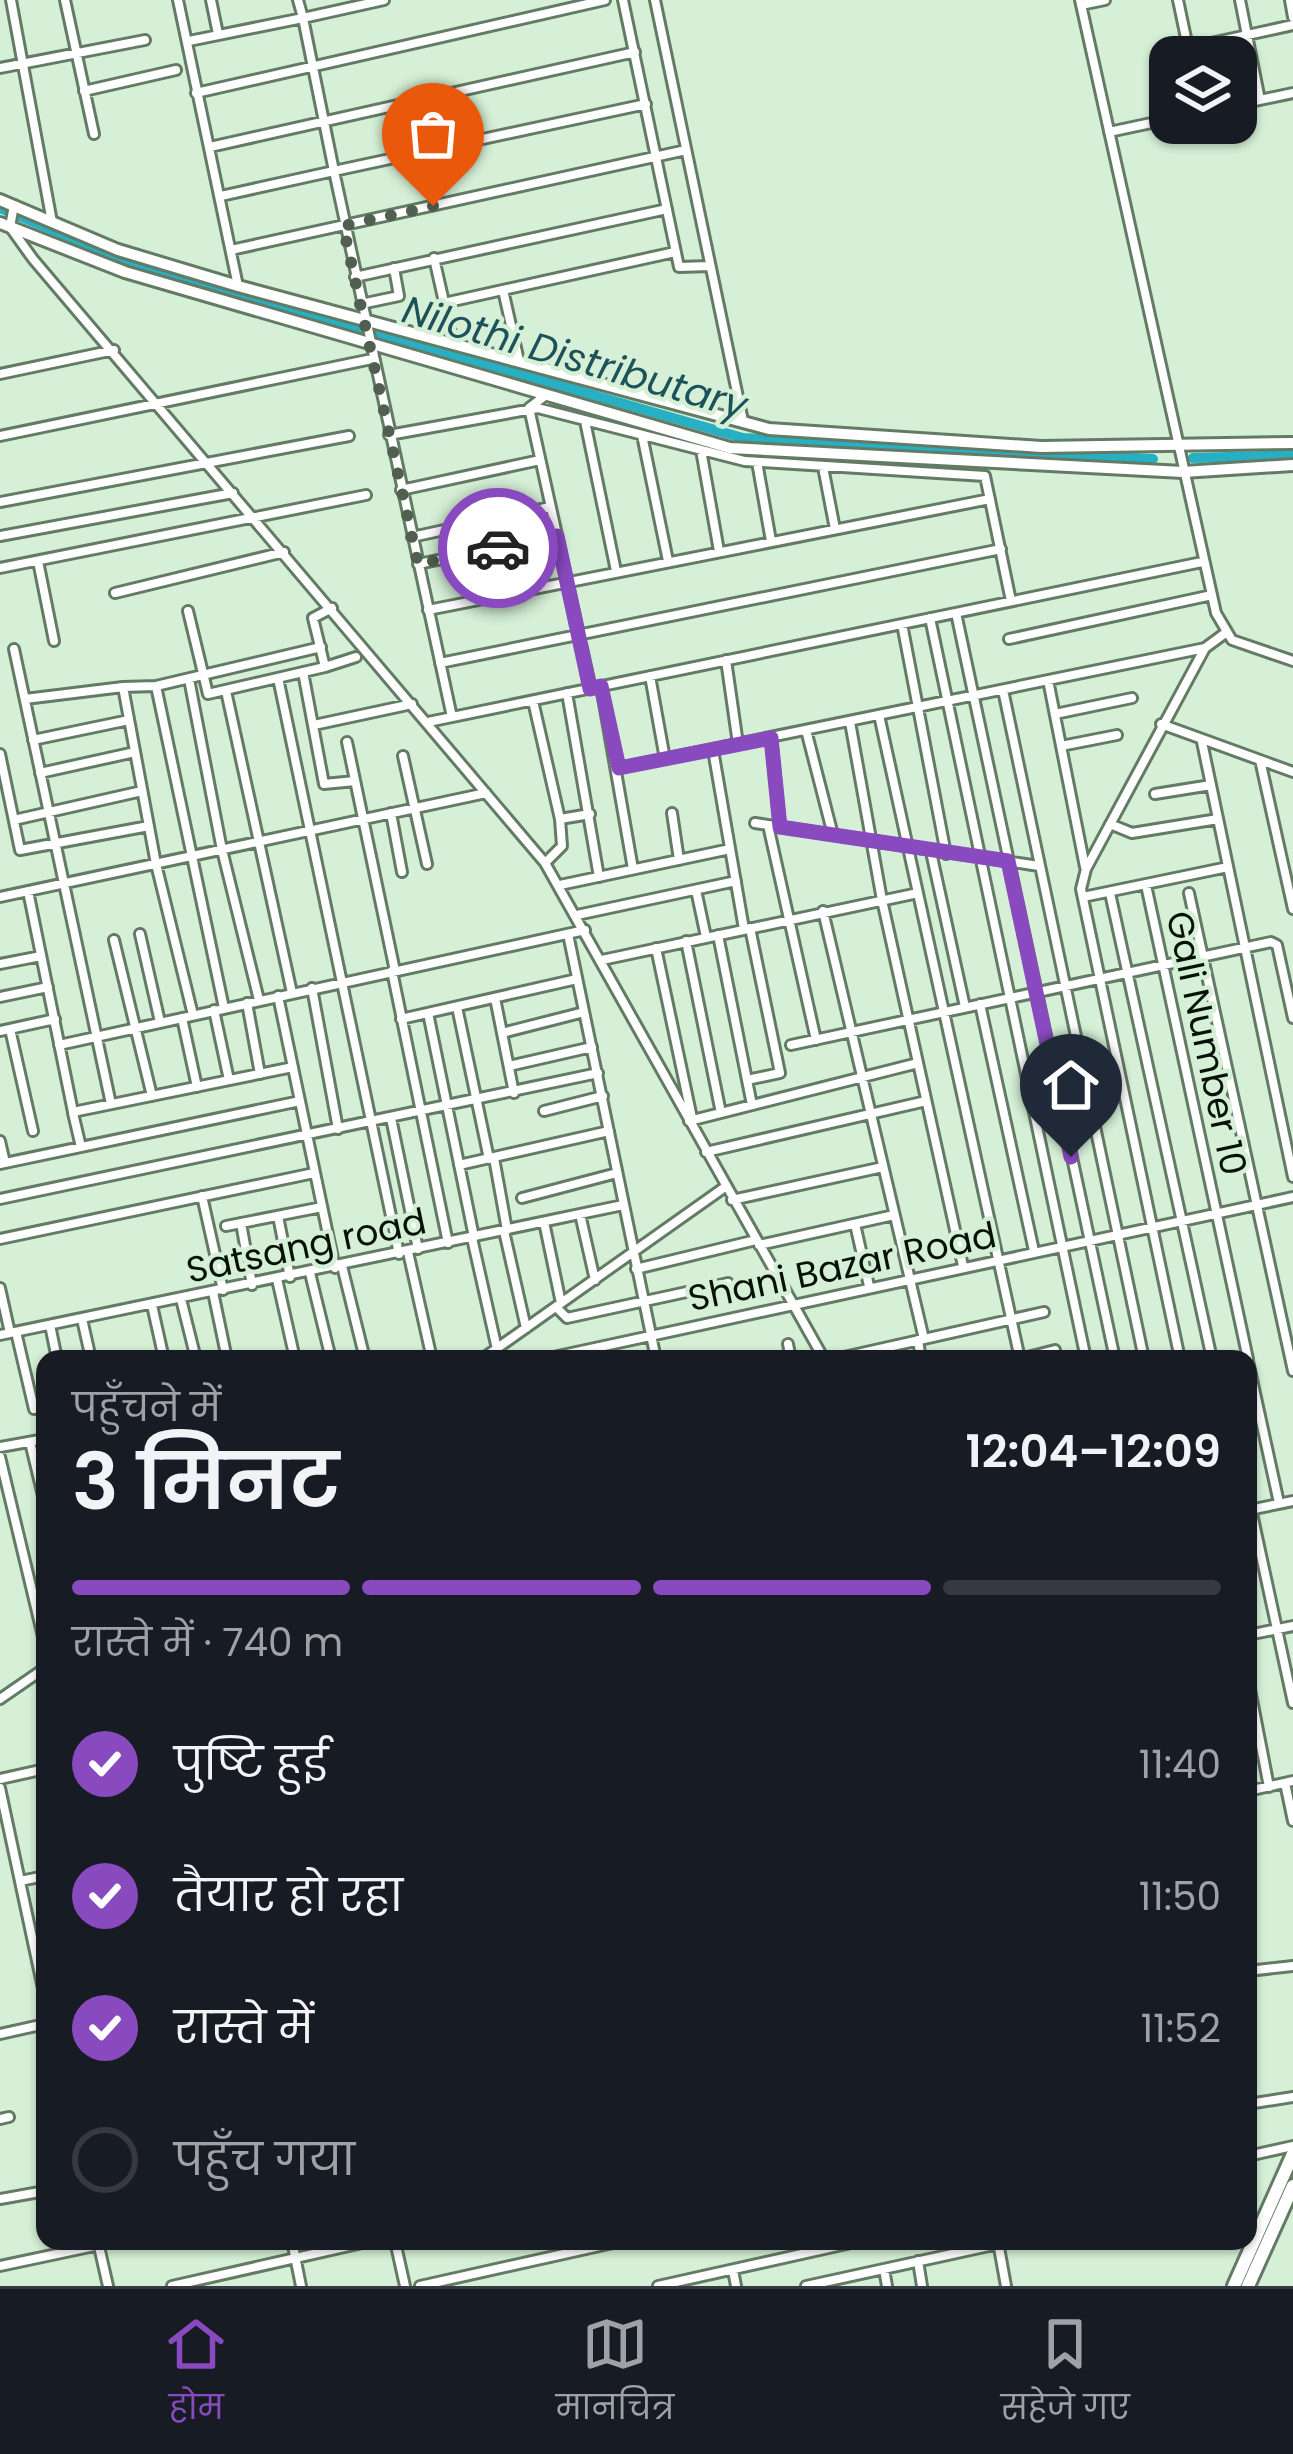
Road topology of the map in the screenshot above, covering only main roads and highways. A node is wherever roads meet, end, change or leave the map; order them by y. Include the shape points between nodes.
1 (1293, 2150) edge
2 (1293, 2186) edge
3 (1257, 2233) edge
4 (1250, 2250) edge
5 (1234, 2286) edge
6 (1248, 2286) edge

1 - 3 main road
2 - 6 main road
4 - 5 main road

